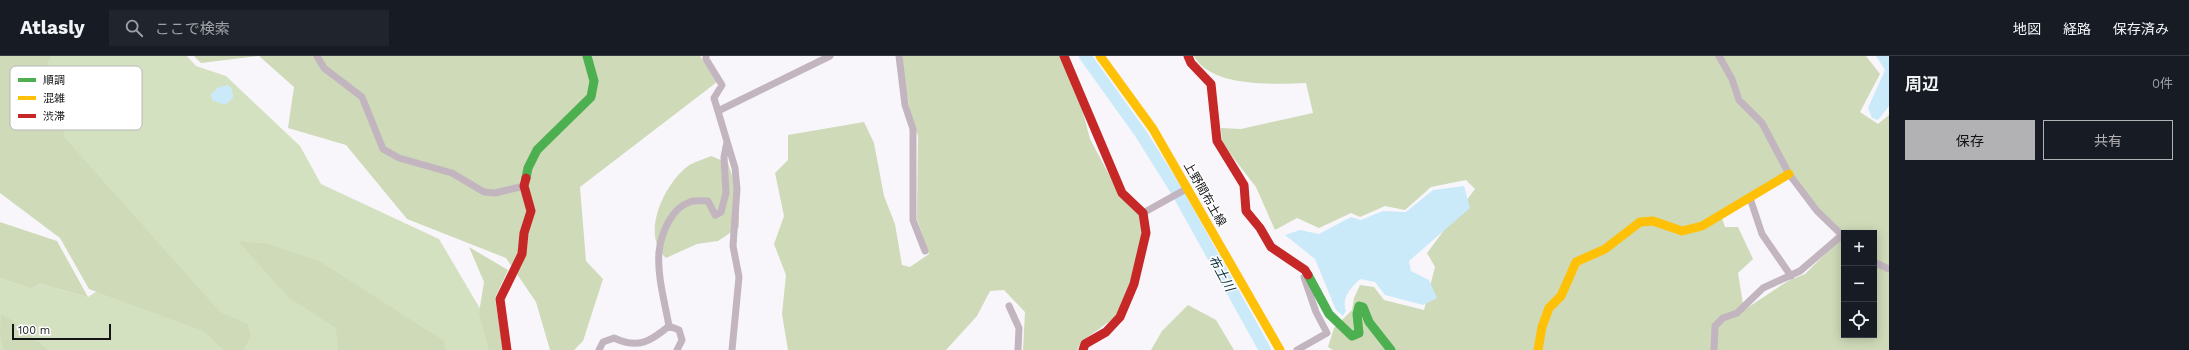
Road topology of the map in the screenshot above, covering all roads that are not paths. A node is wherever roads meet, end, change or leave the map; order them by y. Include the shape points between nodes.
1 (316, 56) edge
2 (587, 56) edge
3 (706, 56) edge
4 (830, 56) edge
5 (899, 56) edge
6 (1064, 56) edge
7 (1100, 56) edge
8 (1188, 56) edge
9 (1719, 56) edge
10 (718, 112) junction
11 (727, 140) junction
12 (1789, 174) junction
13 (524, 186) junction
14 (1188, 188) junction
15 (1750, 198) junction
16 (1143, 213) junction
17 (1841, 234) edge
18 (1841, 238) edge
19 (925, 251) dead end
20 (1877, 263) edge
21 (1295, 264) junction
22 (1889, 269) edge
23 (1791, 276) junction
24 (1009, 306) dead end
25 (669, 326) junction
26 (507, 350) edge
27 (599, 350) edge
28 (677, 350) edge
29 (732, 350) edge
30 (1018, 350) edge
31 (1083, 350) edge
32 (1280, 350) edge
33 (1297, 350) edge
34 (1391, 350) edge
35 (1538, 350) edge
36 (1714, 350) edge

1 - 13 street via 324,68 362,97 383,149 399,158 452,173 484,192 494,193
2 - 13 street via 596,87 591,97 537,150 528,168
3 - 10 street via 722,85 714,98
4 - 10 street
5 - 19 street via 905,105 913,128 913,220
6 - 16 street via 1122,193
7 - 14 street, 上野間布土線 via 1153,129
8 - 21 street via 1191,63 1212,84 1217,142 1244,185 1246,211 1271,247
9 - 12 street via 1732,79 1739,100 1762,123
10 - 11 street
11 - 25 street via 724,157 726,193 721,212 715,215 708,201 691,202 680,207 672,215 659,252
11 - 29 street via 735,168 737,189 733,246 739,277
12 - 15 street
12 - 17 street via 1817,212
13 - 26 street via 531,211 524,233 522,254 500,299
14 - 16 street
14 - 32 street, 上野間布土線
15 - 23 street via 1762,234
15 - 35 street via 1702,226 1682,231 1653,221 1640,222 1605,249 1576,262 1561,296 1549,308
16 - 31 street via 1146,233 1142,254 1134,284 1120,317 1106,332 1085,344
18 - 23 street
20 - 22 street
21 - 33 street via 1303,273 1316,312 1327,332
21 - 34 street via 1305,270 1329,314 1352,336 1359,333 1359,306
23 - 36 street via 1763,288 1737,313 1723,318 1714,326
24 - 30 street via 1019,328
25 - 27 street via 656,337 641,343 628,344 614,338 603,342
25 - 28 street via 679,330 682,340

